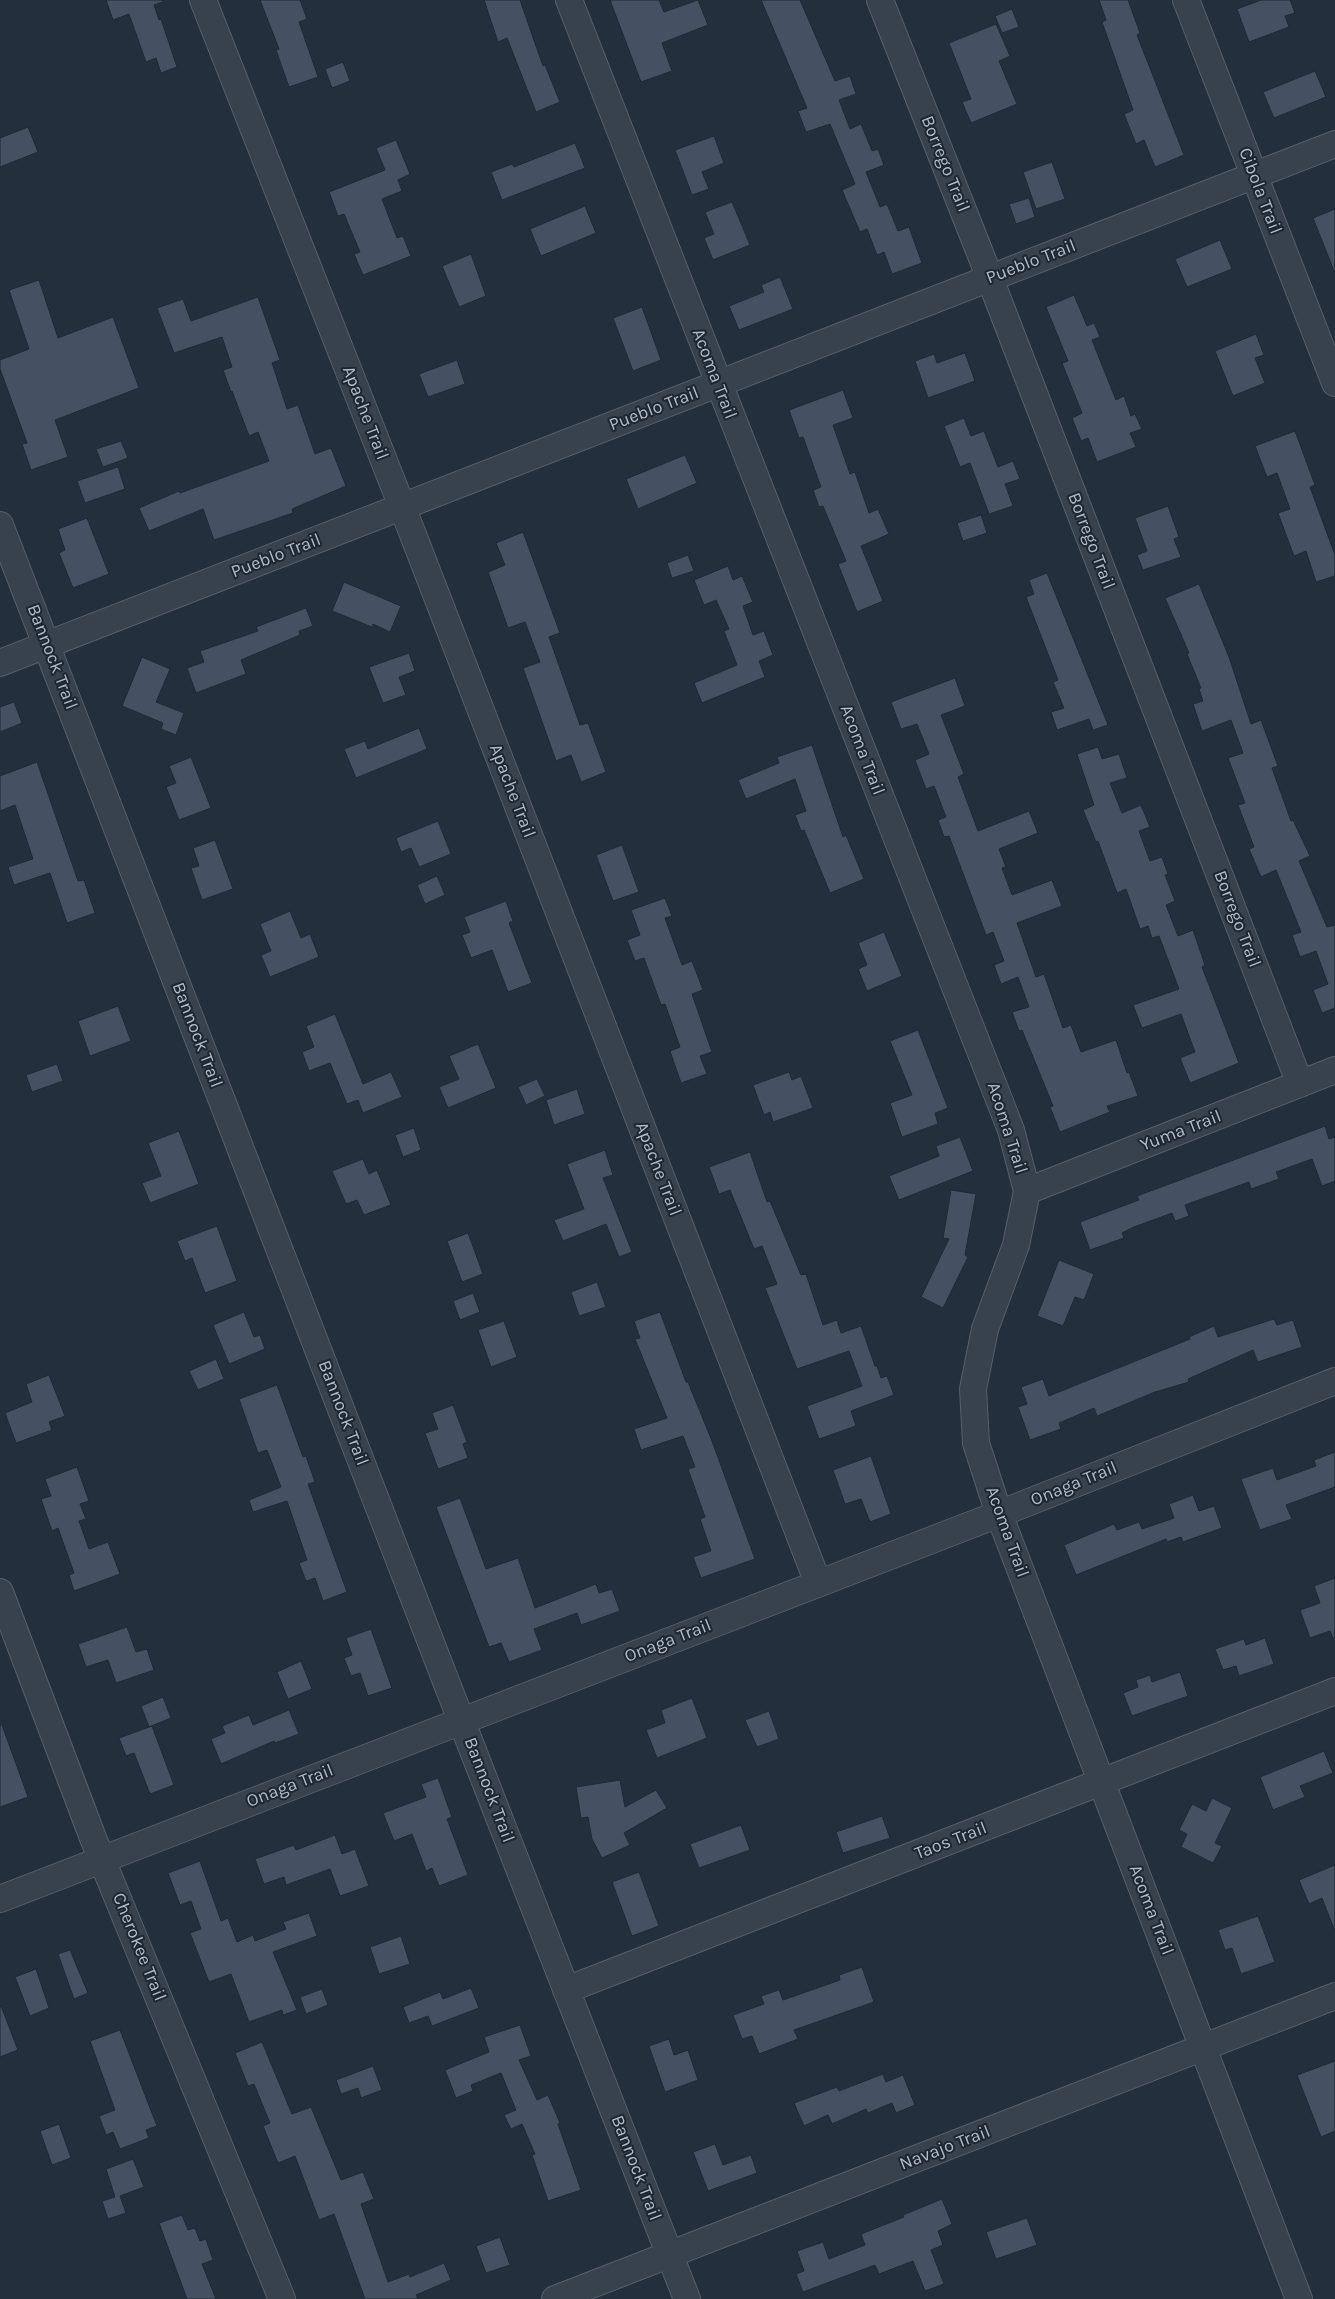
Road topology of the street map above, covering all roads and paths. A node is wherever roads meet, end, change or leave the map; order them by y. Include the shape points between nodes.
1 (203, 0) edge
2 (568, 0) edge
3 (880, 0) edge
4 (1186, 0) edge
5 (1335, 144) edge
6 (1254, 176) junction
7 (990, 278) junction
8 (1335, 383) edge
9 (718, 384) junction
10 (402, 507) junction
11 (0, 525) edge
12 (47, 644) junction
13 (0, 662) edge
14 (1335, 1070) edge
15 (1300, 1084) junction
16 (1027, 1191) junction
17 (1335, 1381) edge
18 (1000, 1514) junction
19 (818, 1582) junction
20 (0, 1592) edge
21 (1335, 1691) edge
22 (462, 1720) junction
23 (1102, 1782) junction
24 (102, 1859) junction
25 (0, 1898) edge
26 (566, 1990) junction
27 (1335, 1996) edge
28 (1203, 2048) junction
29 (669, 2255) junction
30 (282, 2299) edge
31 (555, 2299) edge
32 (687, 2299) edge
33 (1299, 2299) edge

1 - 10 street, Apache Trail
2 - 9 street, Acoma Trail
3 - 7 street, Borrego Trail
4 - 6 street, Cibola Trail
5 - 6 street, Pueblo Trail
6 - 7 street, Pueblo Trail
6 - 8 street, Cibola Trail
7 - 9 street, Pueblo Trail
7 - 15 street, Borrego Trail
9 - 10 street, Pueblo Trail
9 - 16 street, Acoma Trail via 1011,1130
10 - 12 street, Pueblo Trail
10 - 19 street, Apache Trail
11 - 12 street, Bannock Trail
12 - 13 street, Pueblo Trail
12 - 22 street, Bannock Trail
14 - 15 street, Yuma Trail
15 - 16 street, Yuma Trail
16 - 18 street, Acoma Trail via 1016,1245 985,1329 973,1389 976,1443
17 - 18 street, Onaga Trail
18 - 19 street, Onaga Trail
18 - 23 street, Acoma Trail
19 - 22 street, Onaga Trail
20 - 24 street, Cherokee Trail
21 - 23 street, Taos Trail
22 - 24 street, Onaga Trail
22 - 26 street, Bannock Trail
23 - 26 street, Taos Trail
23 - 28 street, Acoma Trail
24 - 25 street, Onaga Trail
24 - 30 street, Cherokee Trail
26 - 29 street, Bannock Trail
27 - 28 street, Navajo Trail
28 - 29 street, Navajo Trail
28 - 33 street, Acoma Trail
29 - 31 street, Navajo Trail
29 - 32 street, Bannock Trail

